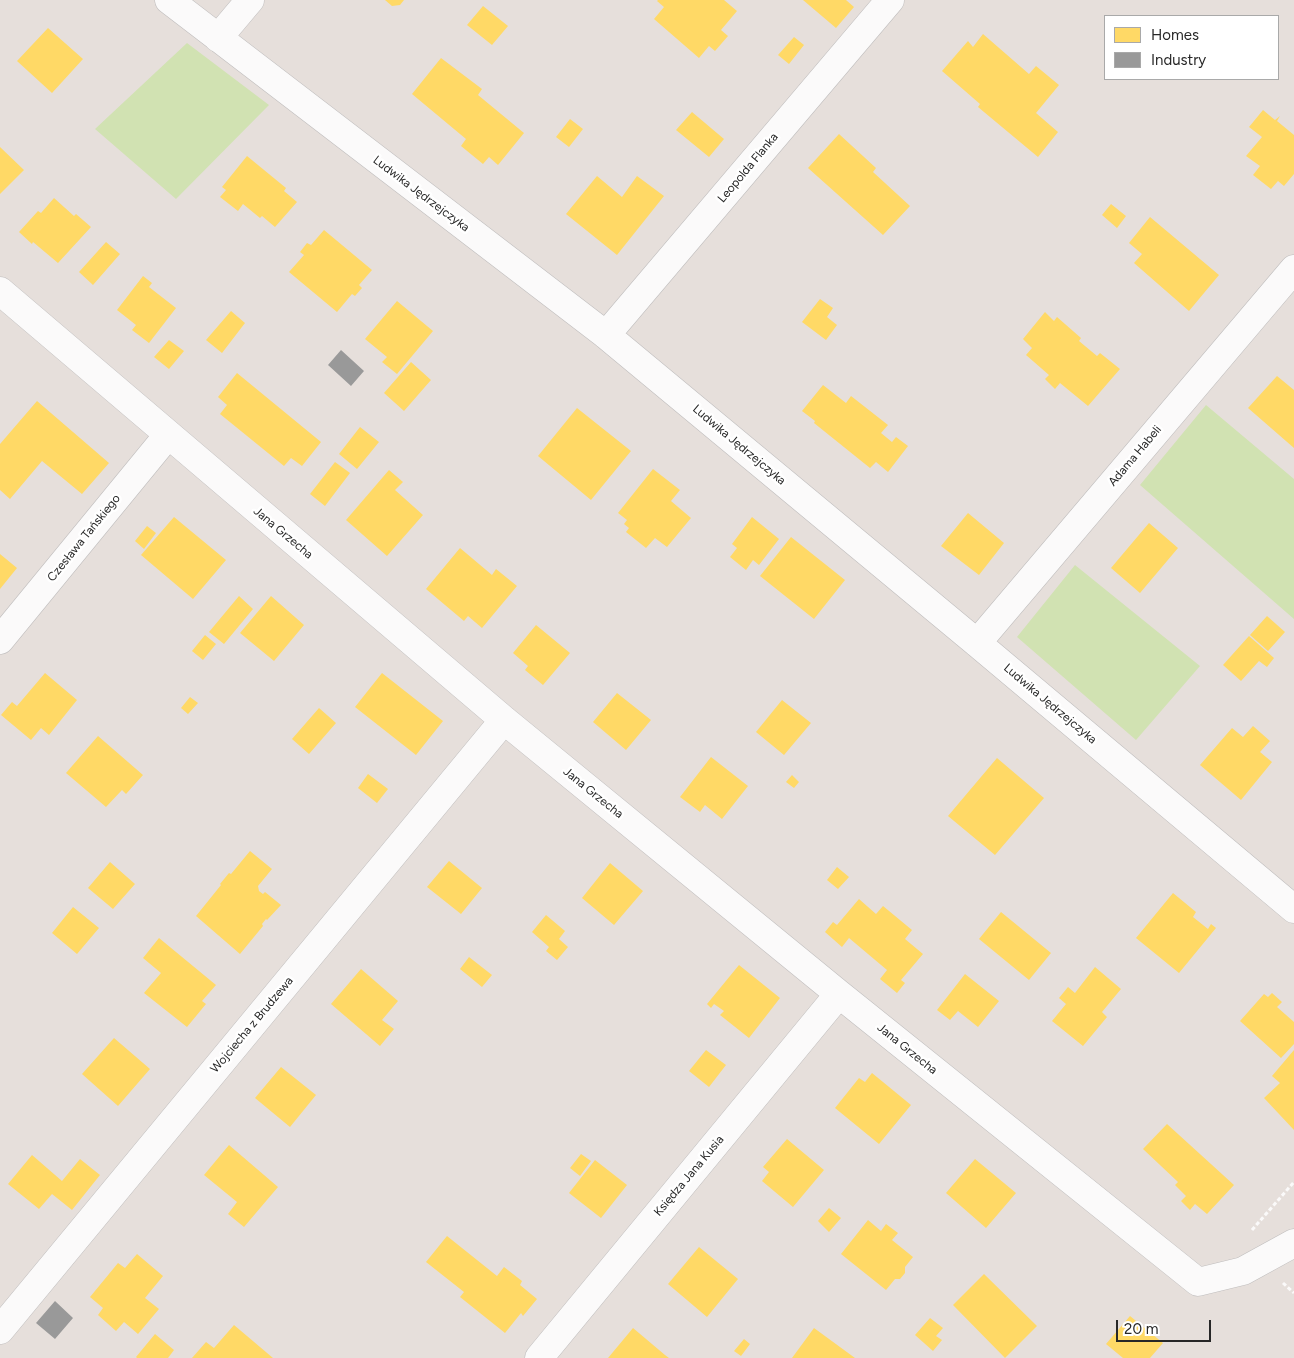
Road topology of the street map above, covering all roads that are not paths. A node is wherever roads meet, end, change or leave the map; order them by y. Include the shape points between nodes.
1 (169, 0) edge
2 (250, 0) edge
3 (890, 0) edge
4 (218, 38) junction
5 (1294, 270) edge
6 (0, 291) edge
7 (606, 336) junction
8 (168, 435) junction
9 (0, 640) edge
10 (977, 643) junction
11 (504, 720) junction
12 (1294, 909) edge
13 (839, 994) junction
14 (1294, 1243) edge
15 (0, 1330) edge
16 (539, 1358) edge

1 - 4 street, Ludwika Jędrzejczyka
2 - 4 street
3 - 7 street, Leopolda Flanka
4 - 7 street, Ludwika Jędrzejczyka
5 - 10 street, Adama Habeli
6 - 8 street, Jana Grzecha
7 - 10 street, Ludwika Jędrzejczyka
8 - 9 street, Czesława Tańskiego
8 - 11 street, Jana Grzecha
10 - 12 street, Ludwika Jędrzejczyka
11 - 13 street, Jana Grzecha
11 - 15 street, Wojciecha z Brudzewa
13 - 14 street, Jana Grzecha via 1198,1282 1243,1270
13 - 16 street, Księdza Jana Kusia

